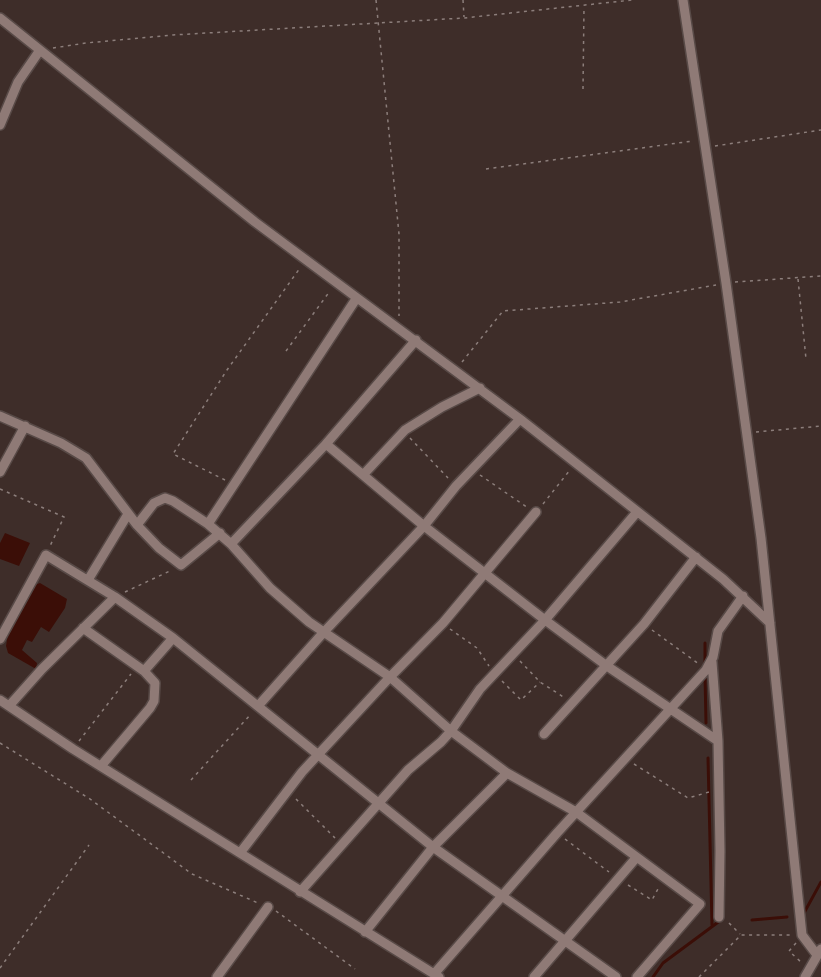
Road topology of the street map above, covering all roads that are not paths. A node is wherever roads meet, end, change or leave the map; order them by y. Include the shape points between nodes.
1 (683, 0) edge
2 (0, 18) edge
3 (40, 50) junction
4 (0, 125) edge
5 (356, 298) junction
6 (416, 340) junction
7 (480, 388) junction
8 (0, 416) edge
9 (520, 419) junction
10 (25, 426) junction
11 (326, 444) junction
12 (0, 472) edge
13 (363, 475) junction
14 (536, 512) road end
15 (637, 512) junction
16 (128, 514) junction
17 (208, 524) junction
18 (137, 525) junction
19 (424, 526) junction
20 (220, 533) junction
21 (231, 544) junction
22 (696, 557) junction
23 (485, 573) junction
24 (88, 580) junction
25 (743, 596) junction
26 (115, 597) junction
27 (546, 620) junction
28 (770, 623) junction
29 (83, 628) junction
30 (323, 633) junction
31 (173, 638) junction
32 (0, 639) edge
33 (607, 666) junction
34 (709, 666) junction
35 (141, 668) junction
36 (390, 677) junction
37 (0, 700) edge
38 (9, 706) junction
39 (258, 706) junction
40 (670, 710) junction
41 (451, 730) junction
42 (544, 734) dead end
43 (718, 741) junction
44 (317, 755) junction
45 (101, 766) junction
46 (507, 773) junction
47 (378, 804) junction
48 (576, 812) junction
49 (433, 847) junction
50 (240, 853) junction
51 (636, 858) junction
52 (300, 892) junction
53 (502, 895) junction
54 (268, 907) road end
55 (719, 917) dead end
56 (365, 932) junction
57 (566, 941) junction
58 (819, 952) edge
59 (807, 973) edge
60 (437, 976) edge
61 (216, 977) edge
62 (534, 977) edge
63 (616, 977) edge
64 (637, 977) edge

1 - 28 street via 729,283
2 - 3 street
3 - 4 street via 18,82
3 - 5 street
5 - 6 street
5 - 17 street
6 - 7 street
6 - 11 street
7 - 9 street
7 - 13 street via 405,430
8 - 10 street
9 - 15 street
9 - 19 street
10 - 12 street
10 - 16 street via 86,458
11 - 13 street
11 - 21 street
13 - 19 street
14 - 23 street
15 - 22 street
15 - 27 street
16 - 18 street
16 - 24 street
17 - 18 street via 165,498 154,503
17 - 20 street
18 - 20 street via 181,565
19 - 23 street
19 - 30 street
20 - 21 street
21 - 30 street via 275,594
22 - 25 street
22 - 33 street
23 - 27 street
23 - 36 street
24 - 26 street
24 - 32 street via 46,555
25 - 28 street
25 - 34 street via 718,631
26 - 29 street
26 - 31 street
27 - 33 street
27 - 41 street via 494,673
28 - 58 street via 802,935
29 - 35 street
29 - 38 street
30 - 36 street
30 - 39 street
31 - 35 street
31 - 39 street
33 - 40 street
33 - 42 street
34 - 40 street
34 - 43 street
35 - 45 street via 155,683 154,701
36 - 41 street
36 - 44 street
37 - 38 street
38 - 45 street
39 - 44 street
40 - 43 street
40 - 48 street
41 - 46 street
41 - 47 street
43 - 55 street
44 - 47 street
44 - 50 street
45 - 50 street
46 - 48 street
46 - 49 street
47 - 49 street
47 - 52 street
48 - 51 street
48 - 53 street
49 - 53 street
49 - 56 street
50 - 52 street
51 - 57 street
51 - 64 street via 700,904
52 - 56 street
53 - 57 street
53 - 60 street
54 - 61 street
56 - 60 street
57 - 62 street
57 - 63 street
58 - 59 street

